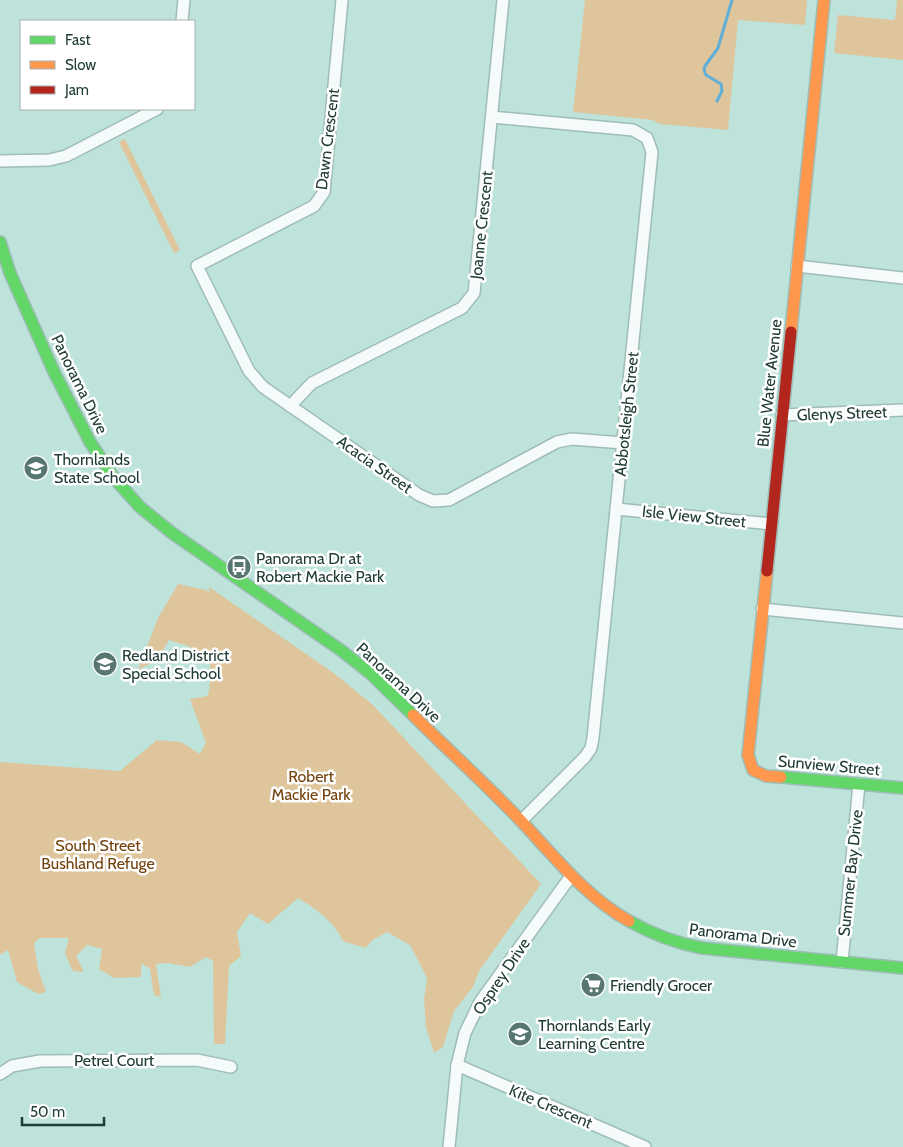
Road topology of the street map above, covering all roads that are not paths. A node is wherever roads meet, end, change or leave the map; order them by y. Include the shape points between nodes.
1 (184, 0) edge
2 (342, 0) edge
3 (503, 0) edge
4 (824, 0) edge
5 (182, 20) edge
6 (155, 110) edge
7 (492, 117) junction
8 (0, 161) edge
9 (0, 242) edge
10 (197, 266) joint
11 (797, 266) junction
12 (903, 278) edge
13 (290, 406) junction
14 (902, 413) edge
15 (782, 415) junction
16 (623, 443) junction
17 (616, 509) junction
18 (771, 524) junction
19 (762, 609) junction
20 (903, 623) edge
21 (753, 770) joint
22 (859, 784) junction
23 (903, 788) edge
24 (521, 821) junction
25 (571, 876) junction
26 (842, 962) junction
27 (903, 968) edge
28 (457, 1065) junction
29 (231, 1067) dead end
30 (0, 1074) edge
31 (449, 1147) edge
32 (645, 1147) edge

1 - 5 street
2 - 10 street, Dawn Crescent via 324,192 314,206
3 - 7 street, Joanne Crescent
4 - 11 street, Blue Water Avenue
6 - 8 street via 66,156 49,160
7 - 13 street, Joanne Crescent via 474,293 462,308 312,383
7 - 16 street, Abbotsleigh Street via 633,130 647,138 652,152
9 - 24 street, Panorama Drive via 10,273 54,372 90,442 114,478 140,507 172,534 371,674
10 - 13 street, Acacia Street via 249,371 263,387
11 - 12 street
11 - 15 street, Blue Water Avenue
13 - 16 street, Acacia Street via 419,495 433,501 448,500 557,442 572,439
14 - 15 street, Glenys Street
15 - 18 street, Blue Water Avenue
16 - 17 street, Abbotsleigh Street
17 - 18 street, Isle View Street
17 - 24 street, Abbotsleigh Street via 590,748
18 - 19 street, Blue Water Avenue
19 - 20 street
19 - 21 street, Blue Water Avenue via 748,755
21 - 22 street, Sunview Street via 766,776
22 - 23 street, Sunview Street
22 - 26 street, Summer Bay Drive
24 - 25 street, Panorama Drive
25 - 26 street, Panorama Drive via 615,913 670,940 702,948
25 - 28 street, Osprey Drive via 480,1002 465,1034
26 - 27 street, Panorama Drive
28 - 31 street, Osprey Drive
28 - 32 street, Kite Crescent
29 - 30 street, Petrel Court via 197,1060 40,1060 12,1066

